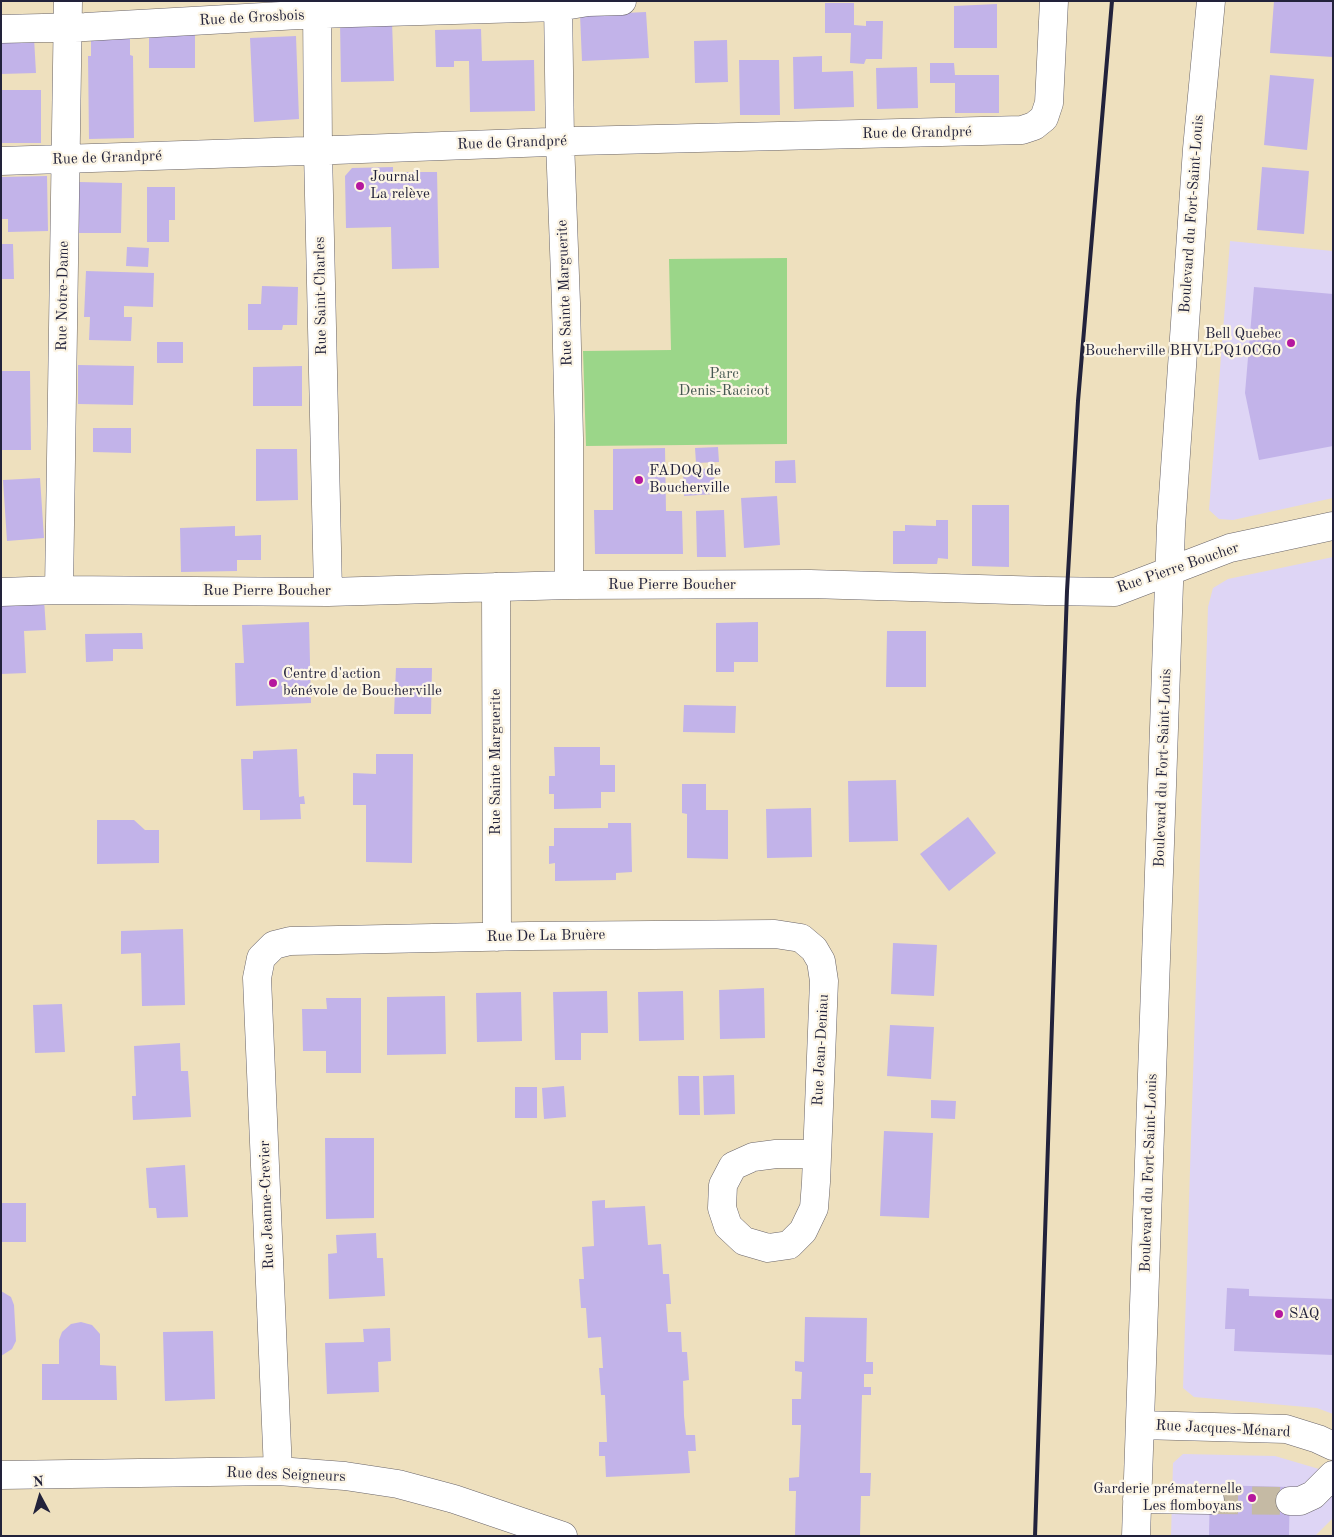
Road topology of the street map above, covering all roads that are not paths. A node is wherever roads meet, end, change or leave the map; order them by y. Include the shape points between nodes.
1 (622, 1) edge
2 (1054, 1) edge
3 (1211, 1) edge
4 (558, 4) edge
5 (317, 8) edge
6 (68, 14) edge
7 (1, 30) edge
8 (560, 141) junction
9 (318, 151) junction
10 (65, 159) junction
11 (1, 160) edge
12 (1333, 526) edge
13 (1170, 570) junction
14 (569, 585) junction
15 (496, 587) junction
16 (59, 590) junction
17 (1, 592) edge
18 (328, 592) junction
19 (497, 937) junction
20 (274, 945) joint
21 (814, 949) joint
22 (816, 1154) dead end
23 (1140, 1425) junction
24 (1333, 1446) edge
25 (278, 1471) junction
26 (1, 1475) edge
27 (1333, 1475) edge
28 (1138, 1499) junction
29 (1210, 1500) tunnel mouth
30 (1290, 1501) tunnel mouth
31 (563, 1536) edge
32 (1136, 1536) edge

1 - 4 street, Rue de Grosbois
2 - 8 street, Rue de Grandpré via 1049,103 1044,118 1022,130
3 - 13 street, Boulevard du Fort-Saint-Louis via 1196,149
4 - 5 street, Rue de Grosbois
4 - 8 street, Rue Sainte Marguerite
5 - 6 street, Rue de Grosbois
5 - 9 street, Rue Saint-Charles
6 - 7 street, Rue de Grosbois
6 - 10 street, Rue Notre-Dame
8 - 9 street, Rue de Grandpré
8 - 14 street, Rue Sainte Marguerite via 569,438
9 - 10 street, Rue de Grandpré
9 - 18 street, Rue Saint-Charles
10 - 11 street, Rue de Grandpré
10 - 16 street, Rue Notre-Dame
12 - 13 street, Rue Pierre Boucher via 1230,548
13 - 14 street, Rue Pierre Boucher via 1115,592 810,584
13 - 23 street, Boulevard du Fort-Saint-Louis
14 - 15 street, Rue Pierre Boucher
15 - 18 street, Rue Pierre Boucher
15 - 19 street, Rue Sainte Marguerite
16 - 17 street, Rue Pierre Boucher
16 - 18 street, Rue Pierre Boucher
19 - 20 street, Rue De La Bruère via 290,941
19 - 21 street, Rue De La Bruère via 782,934 800,938
20 - 25 street, Rue Jeanne-Crevier via 261,958 257,978
21 - 22 street, Rue Jean-Deniau via 822,962 824,981
23 - 24 street, Rue Jacques-Ménard via 1286,1429
23 - 28 street, Boulevard du Fort-Saint-Louis
25 - 26 street, Rue des Seigneurs
25 - 31 street, Rue des Seigneurs via 398,1484 454,1499
27 - 30 street via 1313,1495 1300,1501
28 - 29 street
28 - 32 street, Boulevard du Fort-Saint-Louis

